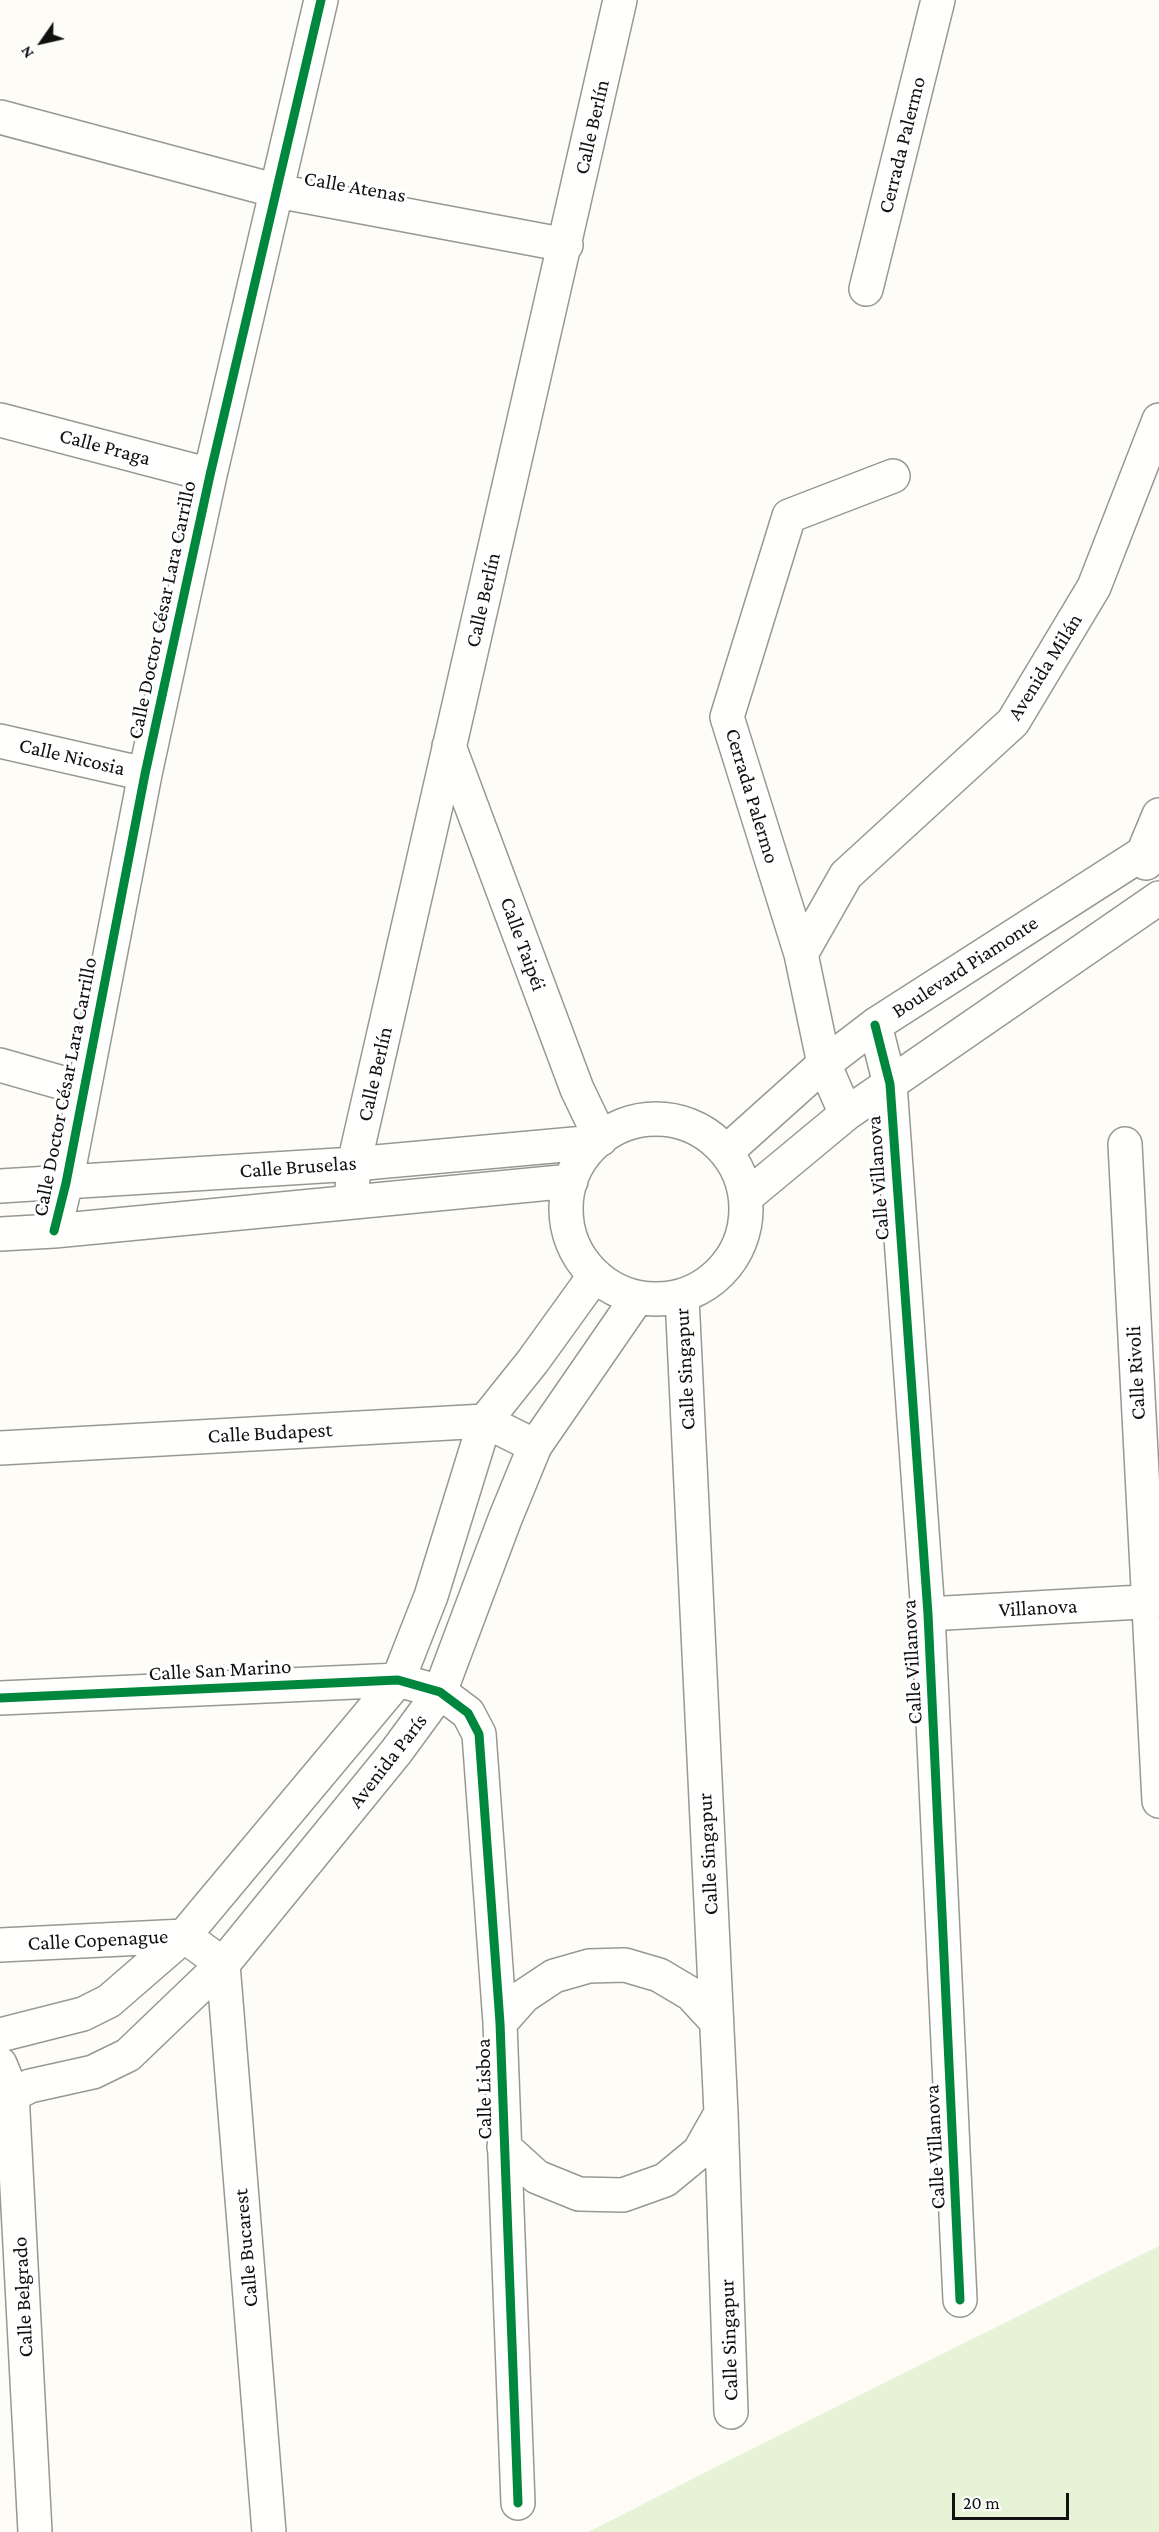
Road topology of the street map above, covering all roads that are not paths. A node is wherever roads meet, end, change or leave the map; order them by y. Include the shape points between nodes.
1 (321, 0) edge
2 (620, 0) edge
3 (938, 0) edge
4 (0, 117) edge
5 (277, 191) junction
6 (566, 244) junction
7 (866, 289) dead end
8 (0, 420) edge
9 (1159, 420) edge
10 (210, 475) junction
11 (893, 476) dead end
12 (0, 741) edge
13 (450, 746) junction
14 (145, 774) junction
15 (1159, 815) edge
16 (1152, 847) edge
17 (1154, 901) edge
18 (801, 954) junction
19 (875, 1025) junction
20 (0, 1065) edge
21 (824, 1065) junction
22 (890, 1083) junction
23 (84, 1089) junction
24 (846, 1114) junction
25 (599, 1140) junction
26 (1125, 1144) dead end
27 (726, 1152) junction
28 (354, 1164) junction
29 (177, 1176) junction
30 (571, 1181) junction
31 (66, 1183) junction
32 (0, 1186) edge
33 (746, 1197) junction
34 (351, 1202) junction
35 (178, 1219) junction
36 (54, 1231) junction
37 (0, 1234) edge
38 (595, 1275) junction
39 (682, 1297) junction
40 (637, 1298) junction
41 (485, 1421) junction
42 (535, 1446) junction
43 (0, 1448) edge
44 (1153, 1601) edge
45 (928, 1614) junction
46 (398, 1680) junction
47 (440, 1692) junction
48 (0, 1698) edge
49 (1159, 1801) edge
50 (184, 1936) junction
51 (0, 1945) edge
52 (224, 1964) junction
53 (715, 2020) junction
54 (500, 2023) junction
55 (0, 2035) edge
56 (4, 2086) edge
57 (721, 2113) junction
58 (504, 2147) junction
59 (960, 2300) dead end
60 (731, 2412) dead end
61 (518, 2503) dead end
62 (35, 2532) edge
63 (269, 2532) edge

1 - 5 street, Calle Doctor César Lara Carrillo
2 - 6 street, Calle Berlín
3 - 7 street, Cerrada Palermo
4 - 5 street, Calle Atenas
5 - 6 street, Calle Atenas
5 - 10 street, Calle Doctor César Lara Carrillo
6 - 13 street, Calle Berlín
8 - 10 street, Calle Praga
9 - 18 street, Avenida Milán via 1094,587 1013,722 846,875
10 - 14 street, Calle Doctor César Lara Carrillo
11 - 18 street, Cerrada Palermo via 789,516 727,717
12 - 14 street, Calle Nicosia
13 - 25 street, Calle Taipéi
13 - 28 street, Calle Berlín
14 - 23 street, Calle Doctor César Lara Carrillo
15 - 16 street
16 - 17 street
16 - 19 street, Boulevard Piamonte
17 - 22 street
18 - 21 street, Cerrada Palermo
19 - 21 street, Boulevard Piamonte
19 - 22 street, Calle Villanova
20 - 23 street
21 - 24 street, Cerrada Palermo
21 - 27 street, Boulevard Piamonte
22 - 24 street
22 - 45 street, Calle Villanova
23 - 31 street, Calle Doctor César Lara Carrillo
24 - 33 street
25 - 27 street via 620,1126 649,1119 678,1121 705,1132
25 - 28 street, Calle Bruselas
25 - 30 street via 580,1160
26 - 44 street, Calle Rivoli
27 - 33 street via 739,1173
28 - 29 street, Calle Bruselas
28 - 34 street, Calle Berlín
29 - 31 street, Calle Bruselas
29 - 35 street
30 - 34 street, Calle Bruselas
30 - 38 street via 566,1206 569,1231 579,1255
31 - 32 street, Calle Bruselas
31 - 36 street, Calle Doctor César Lara Carrillo
33 - 39 street via 746,1223 739,1248 705,1286
34 - 35 street, Calle Bruselas
35 - 36 street, Calle Bruselas
36 - 37 street, Calle Bruselas
38 - 40 street via 615,1290
38 - 41 street, Avenida París
39 - 40 street
39 - 53 street, Calle Singapur
40 - 42 street, Avenida París
41 - 42 street, Calle Budapest
41 - 43 street, Calle Budapest
41 - 46 street, Avenida París via 431,1596
42 - 47 street, Avenida París
44 - 45 street, Villanova
44 - 49 street, Calle Rivoli
45 - 59 street, Calle Villanova
46 - 47 street, Calle San Marino
46 - 48 street, Calle San Marino
46 - 50 street, Avenida París
47 - 52 street, Avenida París
47 - 54 street, Calle Lisboa via 468,1713 479,1734
50 - 51 street, Calle Copenague
50 - 52 street, Calle Copenague
50 - 55 street, Avenida París via 110,2001 82,2014
52 - 56 street, Avenida París via 128,2055 93,2072 30,2085
52 - 63 street, Calle Bucarest
53 - 54 street via 691,1994 659,1975 625,1965 589,1966 554,1976 524,1996
53 - 57 street, Calle Singapur
54 - 58 street, Calle Lisboa
56 - 62 street, Calle Belgrado
57 - 58 street via 699,2152 665,2180 623,2195 579,2194 537,2177
57 - 60 street, Calle Singapur
58 - 61 street, Calle Lisboa

